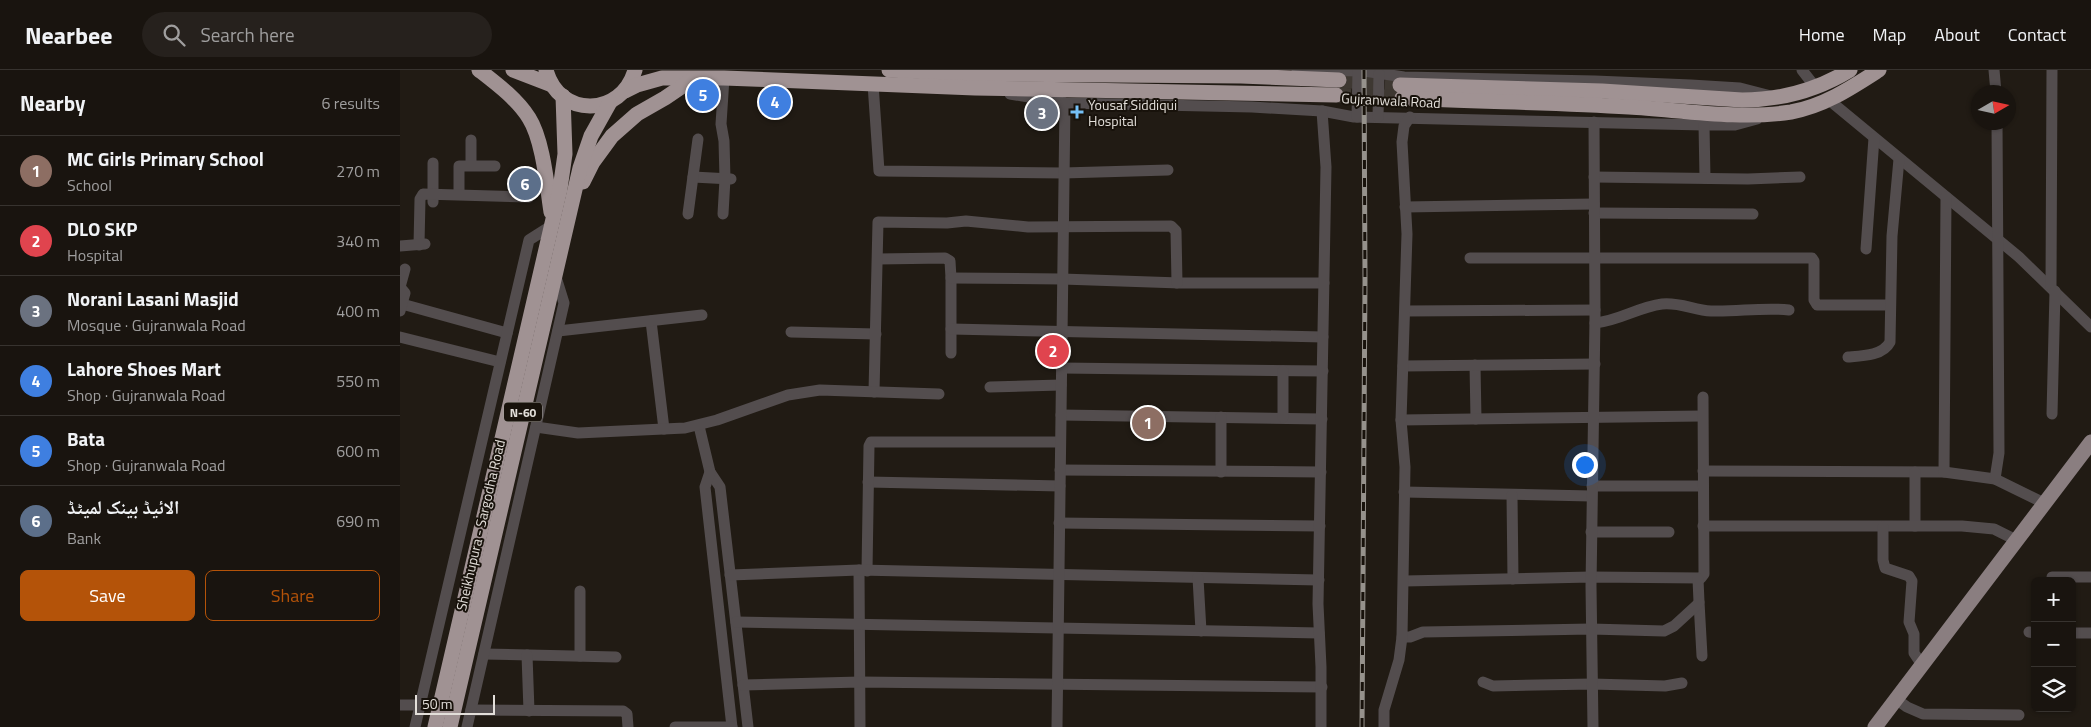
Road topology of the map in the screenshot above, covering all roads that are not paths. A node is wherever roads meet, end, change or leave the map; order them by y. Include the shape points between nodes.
1 (479, 70) edge
2 (513, 70) edge
3 (546, 70) edge
4 (635, 70) edge
5 (889, 70) edge
6 (993, 70) edge
7 (1297, 70) edge
8 (1322, 70) edge
9 (1802, 70) edge
10 (1850, 70) edge
11 (1879, 70) edge
12 (1994, 70) edge
13 (2052, 70) edge
14 (918, 71) edge
15 (1358, 71) edge
16 (1379, 74) junction
17 (1492, 75) edge
18 (1596, 75) edge
19 (724, 78) junction
20 (693, 79) junction
21 (974, 81) junction
22 (1403, 83) edge
23 (872, 84) junction
24 (552, 85) junction
25 (1995, 85) edge
26 (1337, 87) tunnel mouth
27 (1816, 88) junction
28 (625, 91) junction
29 (562, 96) junction
30 (1778, 98) junction
31 (1829, 100) junction
32 (610, 102) junction
33 (1065, 103) junction
34 (1322, 112) junction
35 (1775, 113) junction
36 (1357, 117) junction
37 (1410, 117) junction
38 (1378, 118) junction
39 (1594, 122) junction
40 (1704, 125) junction
41 (1997, 130) edge
42 (1874, 138) junction
43 (698, 139) dead end
44 (471, 140) dead end
45 (1899, 159) junction
46 (433, 163) dead end
47 (471, 165) junction
48 (495, 166) dead end
49 (1168, 170) dead end
50 (1063, 173) junction
51 (693, 177) junction
52 (1594, 177) junction
53 (1800, 177) dead end
54 (1705, 178) junction
55 (728, 179) junction
56 (459, 194) junction
57 (529, 197) dead end
58 (1946, 197) junction
59 (433, 198) junction
60 (1405, 207) junction
61 (1594, 208) junction
62 (688, 214) dead end
63 (723, 214) dead end
64 (1753, 214) dead end
65 (557, 223) junction
66 (1062, 226) junction
67 (1998, 240) junction
68 (400, 246) edge
69 (1866, 249) dead end
70 (878, 258) junction
71 (1470, 258) dead end
72 (1595, 258) junction
73 (405, 269) dead end
74 (556, 274) junction
75 (951, 278) junction
76 (1062, 279) junction
77 (401, 281) edge
78 (1324, 282) junction
79 (1177, 283) junction
80 (2053, 289) junction
81 (1890, 305) junction
82 (401, 308) edge
83 (1595, 310) junction
84 (1788, 310) dead end
85 (1406, 311) junction
86 (702, 315) dead end
87 (651, 321) junction
88 (1595, 323) junction
89 (2091, 327) edge
90 (951, 330) junction
91 (558, 331) junction
92 (791, 332) dead end
93 (1061, 332) junction
94 (507, 333) junction
95 (876, 334) junction
96 (400, 337) edge
97 (1323, 337) junction
98 (951, 352) dead end
99 (1848, 357) dead end
100 (500, 362) junction
101 (1594, 364) junction
102 (1475, 365) junction
103 (1403, 366) junction
104 (1061, 368) junction
105 (1283, 371) junction
106 (1323, 371) junction
107 (1061, 385) junction
108 (990, 387) dead end
109 (874, 392) junction
110 (939, 394) dead end
111 (1703, 397) dead end
112 (2052, 414) dead end
113 (1060, 415) junction
114 (1702, 416) junction
115 (1221, 417) junction
116 (1283, 417) junction
117 (1594, 417) junction
118 (1322, 419) junction
119 (1476, 419) junction
120 (1401, 420) junction
121 (699, 426) junction
122 (536, 427) junction
123 (664, 429) junction
124 (1060, 442) junction
125 (2091, 442) edge
126 (1060, 470) junction
127 (1703, 471) junction
128 (710, 472) junction
129 (1220, 472) junction
130 (1321, 472) junction
131 (1914, 472) junction
132 (1944, 472) junction
133 (1995, 479) junction
134 (868, 482) junction
135 (1060, 486) junction
136 (1703, 486) junction
137 (1592, 491) junction
138 (1404, 492) junction
139 (1512, 495) junction
140 (2044, 503) junction
141 (1059, 524) junction
142 (1320, 526) junction
143 (1704, 526) junction
144 (1915, 526) junction
145 (1883, 527) junction
146 (1591, 532) junction
147 (1669, 532) dead end
148 (2016, 540) junction
149 (863, 571) junction
150 (730, 575) junction
151 (1059, 575) junction
152 (1591, 577) junction
153 (1198, 578) junction
154 (2076, 578) edge
155 (2091, 578) edge
156 (1513, 579) junction
157 (1698, 579) junction
158 (1319, 580) junction
159 (1404, 581) junction
160 (580, 591) dead end
161 (1699, 602) junction
162 (736, 622) junction
163 (859, 624) junction
164 (1058, 629) junction
165 (1591, 629) junction
166 (1201, 631) junction
167 (1319, 633) junction
168 (2076, 633) edge
169 (2091, 633) edge
170 (1402, 637) junction
171 (484, 654) junction
172 (527, 655) junction
173 (580, 656) junction
174 (1702, 656) dead end
175 (616, 657) dead end
176 (1922, 665) junction
177 (860, 682) junction
178 (1483, 682) dead end
179 (1682, 683) dead end
180 (1058, 684) junction
181 (1592, 684) junction
182 (743, 685) junction
183 (1322, 687) junction
184 (1896, 699) junction
185 (400, 705) edge
186 (420, 705) junction
187 (471, 710) junction
188 (529, 711) junction
189 (2019, 718) edge
190 (415, 727) edge
191 (435, 727) edge
192 (450, 727) edge
193 (467, 727) edge
194 (628, 727) edge
195 (675, 727) edge
196 (732, 727) edge
197 (748, 727) edge
198 (860, 727) edge
199 (1057, 727) edge
200 (1321, 727) edge
201 (1384, 727) edge
202 (1593, 727) edge
203 (1875, 727) edge

1 - 65 highway via 511,97 529,119 541,153
2 - 24 highway
3 - 24 highway
4 - 28 highway
5 - 14 highway, Gujranwala Road
6 - 21 street, Gujranwala Road
7 - 8 street, Gujranwala Road
8 - 15 street, Gujranwala Road
9 - 27 street
10 - 27 highway, Gujranwala Road
11 - 31 highway, Gujranwala Road
12 - 25 street
13 - 80 street
14 - 21 highway, Gujranwala Road
15 - 16 street, Gujranwala Road
15 - 36 street
16 - 22 street, Gujranwala Road
16 - 38 street
17 - 18 street, Gujranwala Road
17 - 22 street, Gujranwala Road
18 - 30 street, Gujranwala Road via 1740,88
19 - 20 highway, Gujranwala Road
19 - 23 highway, Gujranwala Road
19 - 55 street via 721,124
20 - 28 highway, Gujranwala Road via 662,78
20 - 65 highway via 637,114 612,136
21 - 23 highway, Gujranwala Road
21 - 26 highway, Gujranwala Road
21 - 33 street, Gujranwala Road
22 - 30 highway, Gujranwala Road via 1742,100
22 - 35 highway, Gujranwala Road via 1626,107 1746,115
23 - 50 street via 879,171
24 - 29 highway
27 - 30 highway, Gujranwala Road
28 - 32 highway
29 - 32 highway via 586,106
29 - 65 highway, Sheikhupura - Sargodha Road / N-60 via 565,154
31 - 35 highway, Gujranwala Road via 1792,112
31 - 42 street
32 - 65 highway, Sheikhupura - Sargodha Road / N-60 via 584,152
33 - 34 street, Gujranwala Road via 1252,107
33 - 50 street
34 - 36 street, Gujranwala Road
34 - 78 street via 1326,167
35 - 40 street, Gujranwala Road via 1735,125
36 - 38 street, Gujranwala Road
37 - 38 street, Gujranwala Road
37 - 39 street, Gujranwala Road
37 - 60 street via 1404,126 1402,142
39 - 40 street, Gujranwala Road
39 - 52 street
40 - 54 street
41 - 67 street
42 - 45 street
42 - 69 street
43 - 51 street
44 - 47 street
45 - 58 street
45 - 81 street
46 - 59 street
47 - 48 street
47 - 56 street via 459,167
49 - 50 street
50 - 66 street
51 - 55 street
51 - 62 street
52 - 54 street
52 - 61 street
53 - 54 street
55 - 63 street
56 - 57 street
56 - 59 street
58 - 67 street
58 - 132 street
59 - 68 street via 421,196 422,245
60 - 61 street
60 - 85 street
61 - 64 street
61 - 72 street
65 - 74 highway, Sheikhupura - Sargodha Road / N-60
65 - 94 street via 530,240
65 - 191 highway, Sheikhupura - Sargodha Road / N-60
66 - 70 street via 1028,228 966,222 878,222
66 - 76 street
66 - 79 street via 1173,227
67 - 80 street
67 - 133 street via 1999,453
70 - 75 street via 947,258
70 - 95 street
71 - 72 street
72 - 81 street via 1812,258 1817,305
72 - 83 street
73 - 77 street
74 - 91 street via 564,303
74 - 192 highway, Sheikhupura - Sargodha Road / N-60
75 - 76 street
75 - 90 street
76 - 79 street
76 - 93 street
77 - 82 street via 405,292
78 - 79 street
78 - 97 street
80 - 89 street
80 - 112 street
81 - 99 street via 1888,346 1874,354
82 - 94 street
83 - 85 street
83 - 88 street
84 - 88 street via 1714,311 1664,304
85 - 103 street
86 - 87 street
87 - 91 street
87 - 123 street
88 - 101 street
90 - 93 street
90 - 98 street
91 - 122 street
92 - 95 street
93 - 97 street
93 - 104 street
94 - 100 street
95 - 109 street
96 - 100 street
97 - 106 street
100 - 186 street
101 - 102 street
101 - 117 street
102 - 103 street
102 - 119 street
103 - 120 street
104 - 105 street
104 - 107 street
105 - 106 street
105 - 116 street
106 - 118 street
107 - 108 street
107 - 113 street
109 - 110 street
109 - 121 street via 800,392
111 - 114 street
113 - 115 street
113 - 124 street
114 - 117 street
114 - 127 street
115 - 116 street
115 - 129 street
116 - 118 street
117 - 119 street
117 - 137 street
118 - 130 street
119 - 120 street
120 - 138 street
121 - 123 street
121 - 128 street
122 - 123 street via 578,433
122 - 171 street
124 - 126 street
124 - 134 street via 873,441 869,446
125 - 140 main road
126 - 129 street
126 - 135 street
127 - 131 street
127 - 136 street
128 - 150 street via 720,486
128 - 196 street via 705,487
129 - 130 street
130 - 142 street
131 - 132 street
131 - 144 street
132 - 133 street
133 - 140 street
134 - 135 street
134 - 149 street
135 - 141 street
136 - 137 street
136 - 143 street
137 - 139 street
137 - 146 street
138 - 139 street
138 - 159 street
139 - 156 street
140 - 148 main road
141 - 142 street
141 - 151 street
142 - 158 street
143 - 145 street
143 - 157 street via 1704,574
144 - 145 street
144 - 148 street via 1994,529
145 - 176 street via 1882,560 1885,568 1909,576 1912,581 1909,622 1914,634 1914,654
146 - 147 street
146 - 152 street
148 - 176 main road
149 - 150 street
149 - 151 street
149 - 163 street
150 - 162 street
151 - 153 street
151 - 164 street
152 - 156 street
152 - 157 street
152 - 165 street
153 - 158 street
153 - 166 street
154 - 155 street
156 - 159 street
157 - 161 street
158 - 167 street
159 - 170 street
160 - 173 street
161 - 165 street via 1668,630
161 - 174 street
162 - 163 street
162 - 182 street
163 - 164 street
163 - 177 street
164 - 166 street
164 - 180 street
165 - 170 street via 1423,632
165 - 181 street
166 - 167 street
167 - 183 street
168 - 169 street
170 - 201 street via 1399,660 1384,710
171 - 172 street
171 - 187 street
172 - 173 street
172 - 188 street
173 - 175 street
176 - 184 main road
177 - 180 street
177 - 182 street
177 - 198 street
178 - 181 street via 1493,686
179 - 181 street via 1664,686
180 - 183 street
180 - 199 street
181 - 202 street
182 - 197 street
183 - 200 street
184 - 189 street via 1923,714
184 - 203 main road
185 - 186 street
186 - 190 street
187 - 188 street
187 - 193 street
188 - 194 street via 624,711
195 - 196 street

